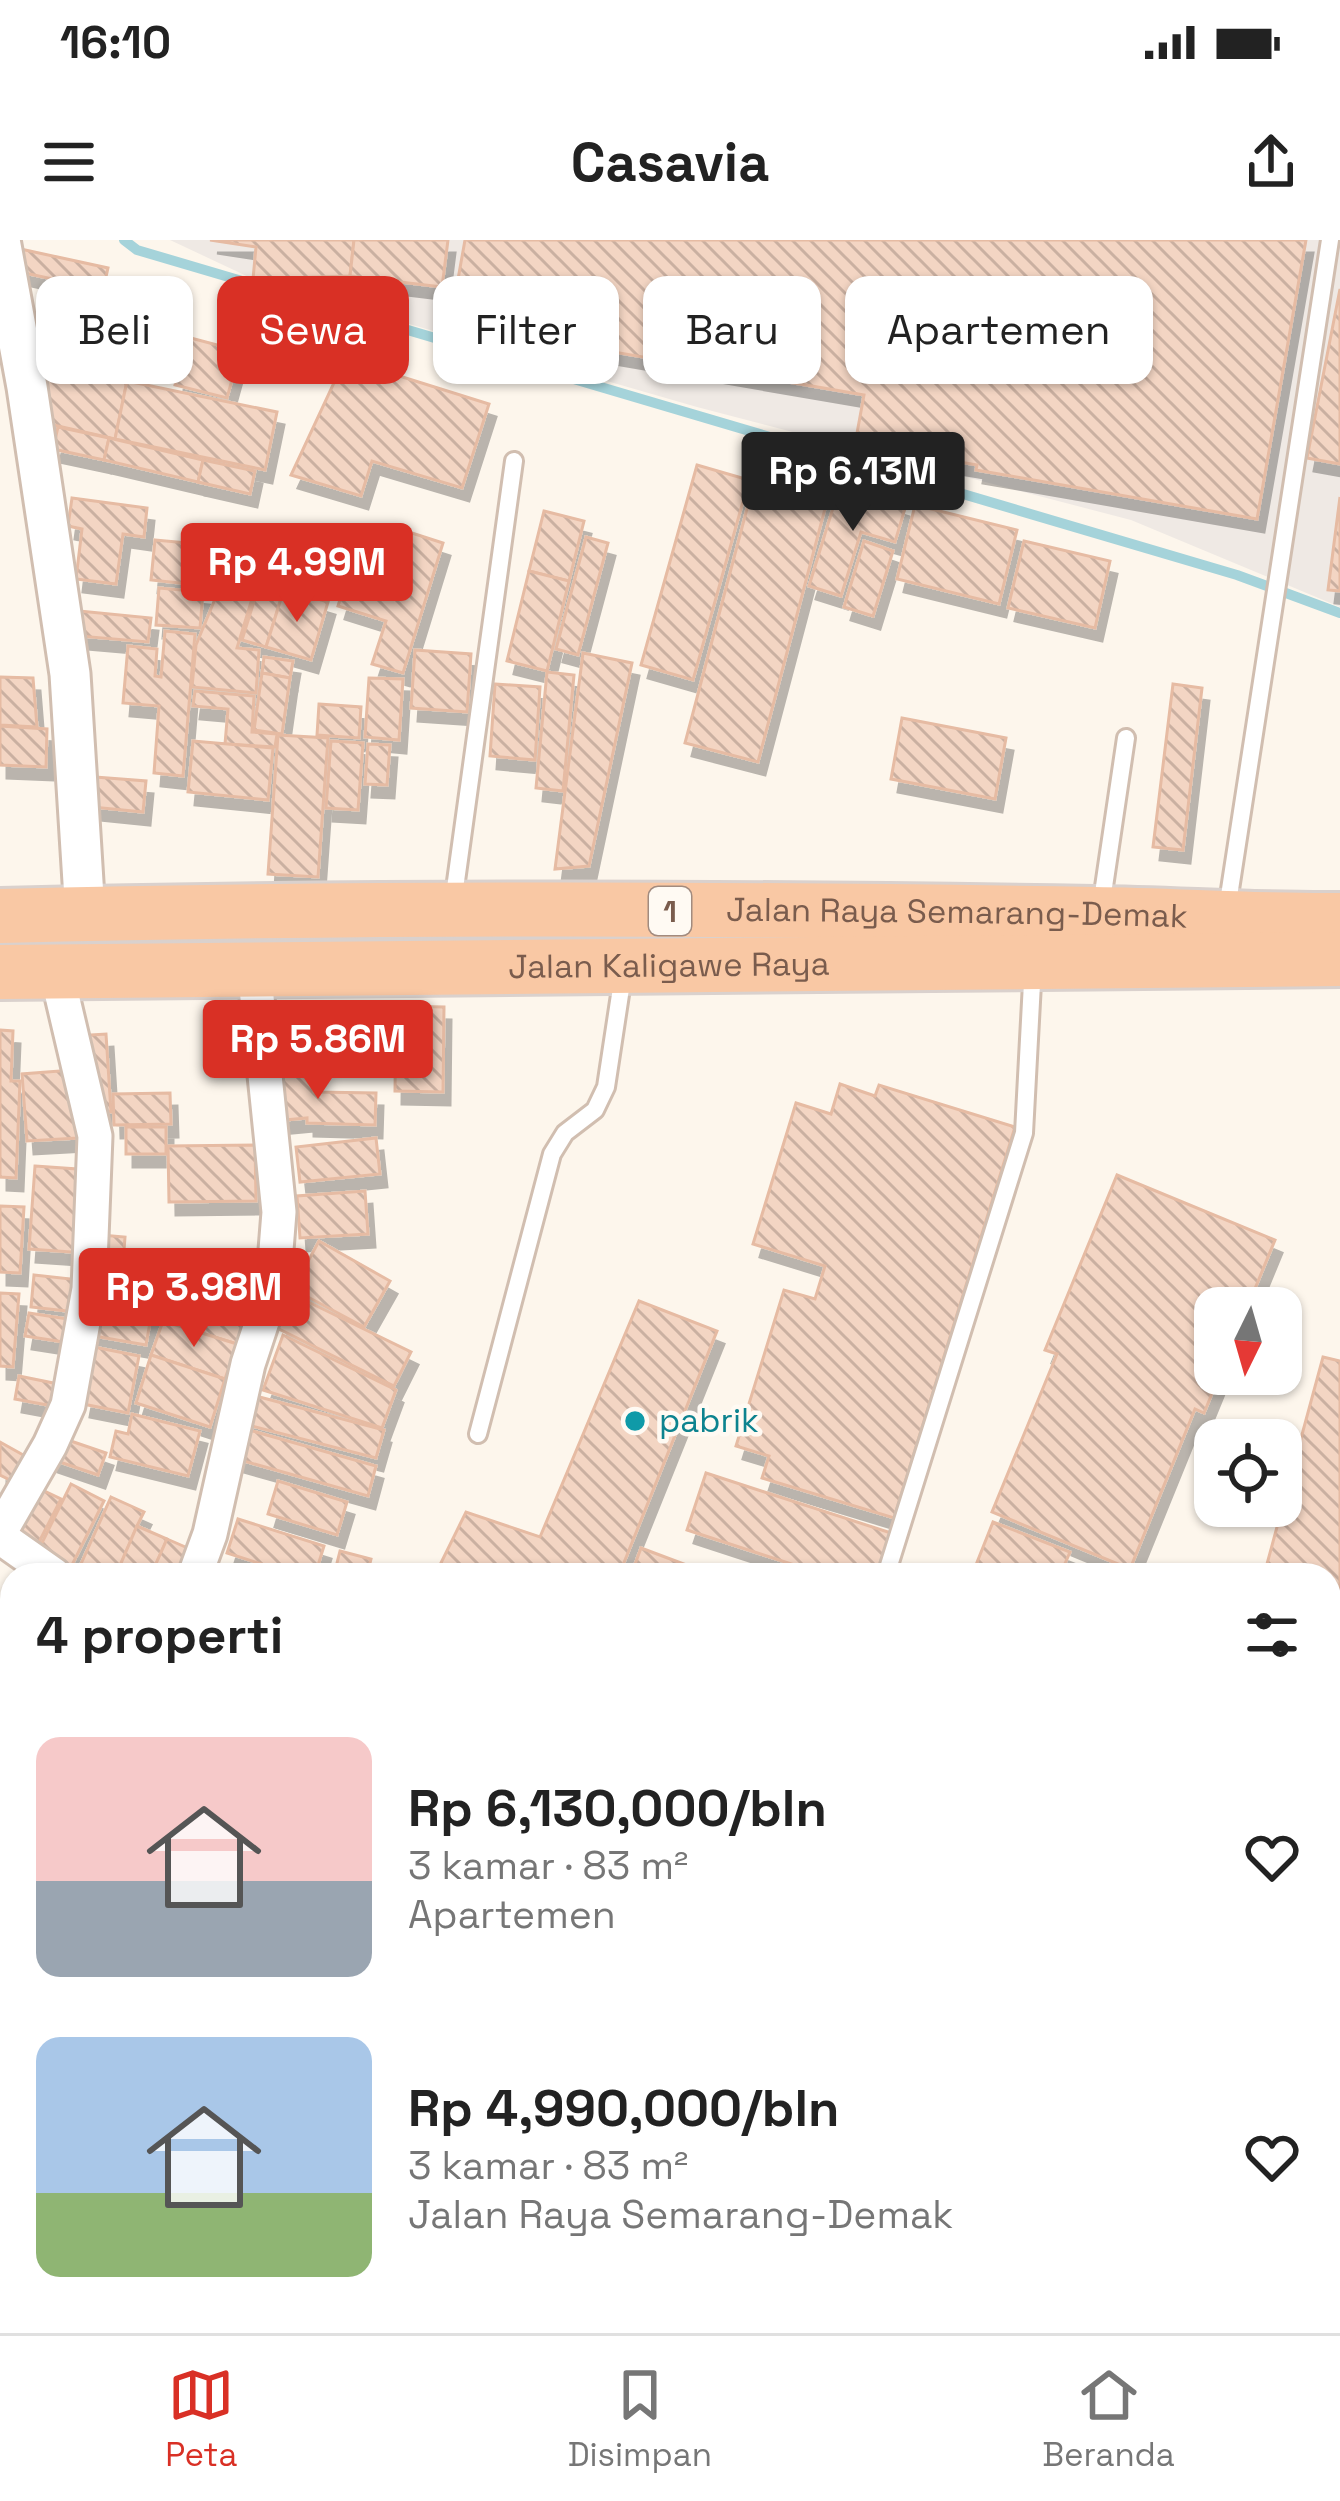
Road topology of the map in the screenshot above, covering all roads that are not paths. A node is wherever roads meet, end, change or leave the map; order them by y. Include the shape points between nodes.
1 (0, 240) edge
2 (1330, 240) edge
3 (514, 461) dead end
4 (1126, 738) dead end
5 (452, 910) junction
6 (86, 914) junction
7 (1100, 914) junction
8 (0, 916) edge
9 (1340, 920) edge
10 (1225, 921) junction
11 (1340, 959) edge
12 (864, 964) junction
13 (254, 968) junction
14 (56, 970) junction
15 (0, 972) edge
16 (621, 990) junction
17 (1340, 991) edge
18 (1031, 1008) junction
19 (478, 1434) dead end
20 (0, 1534) edge
21 (38, 1563) edge
22 (199, 1563) edge
23 (890, 1563) edge

1 - 6 street via 70,674
2 - 10 lane
3 - 5 lane
4 - 7 lane
5 - 6 highway, Jalan Raya Semarang-Demak / 1
5 - 7 highway, Jalan Raya Semarang-Demak / 1
6 - 8 highway, Jalan Raya Semarang-Demak / 1
7 - 10 highway, Jalan Raya Semarang-Demak / 1
9 - 10 highway, Jalan Raya Semarang-Demak / 1
11 - 12 highway, Jalan Kaligawe Raya / 1
12 - 16 highway, Jalan Kaligawe Raya / 1
12 - 18 highway
13 - 14 highway, Jalan Kaligawe Raya / 1
13 - 16 highway, Jalan Kaligawe Raya / 1
13 - 22 street via 279,1212 273,1288
14 - 15 highway, Jalan Kaligawe Raya / 1
14 - 20 street via 95,1136 89,1289 68,1405
16 - 19 lane via 606,1087 552,1154
17 - 18 highway via 1093,988
18 - 23 lane via 1024,1133
20 - 21 street

